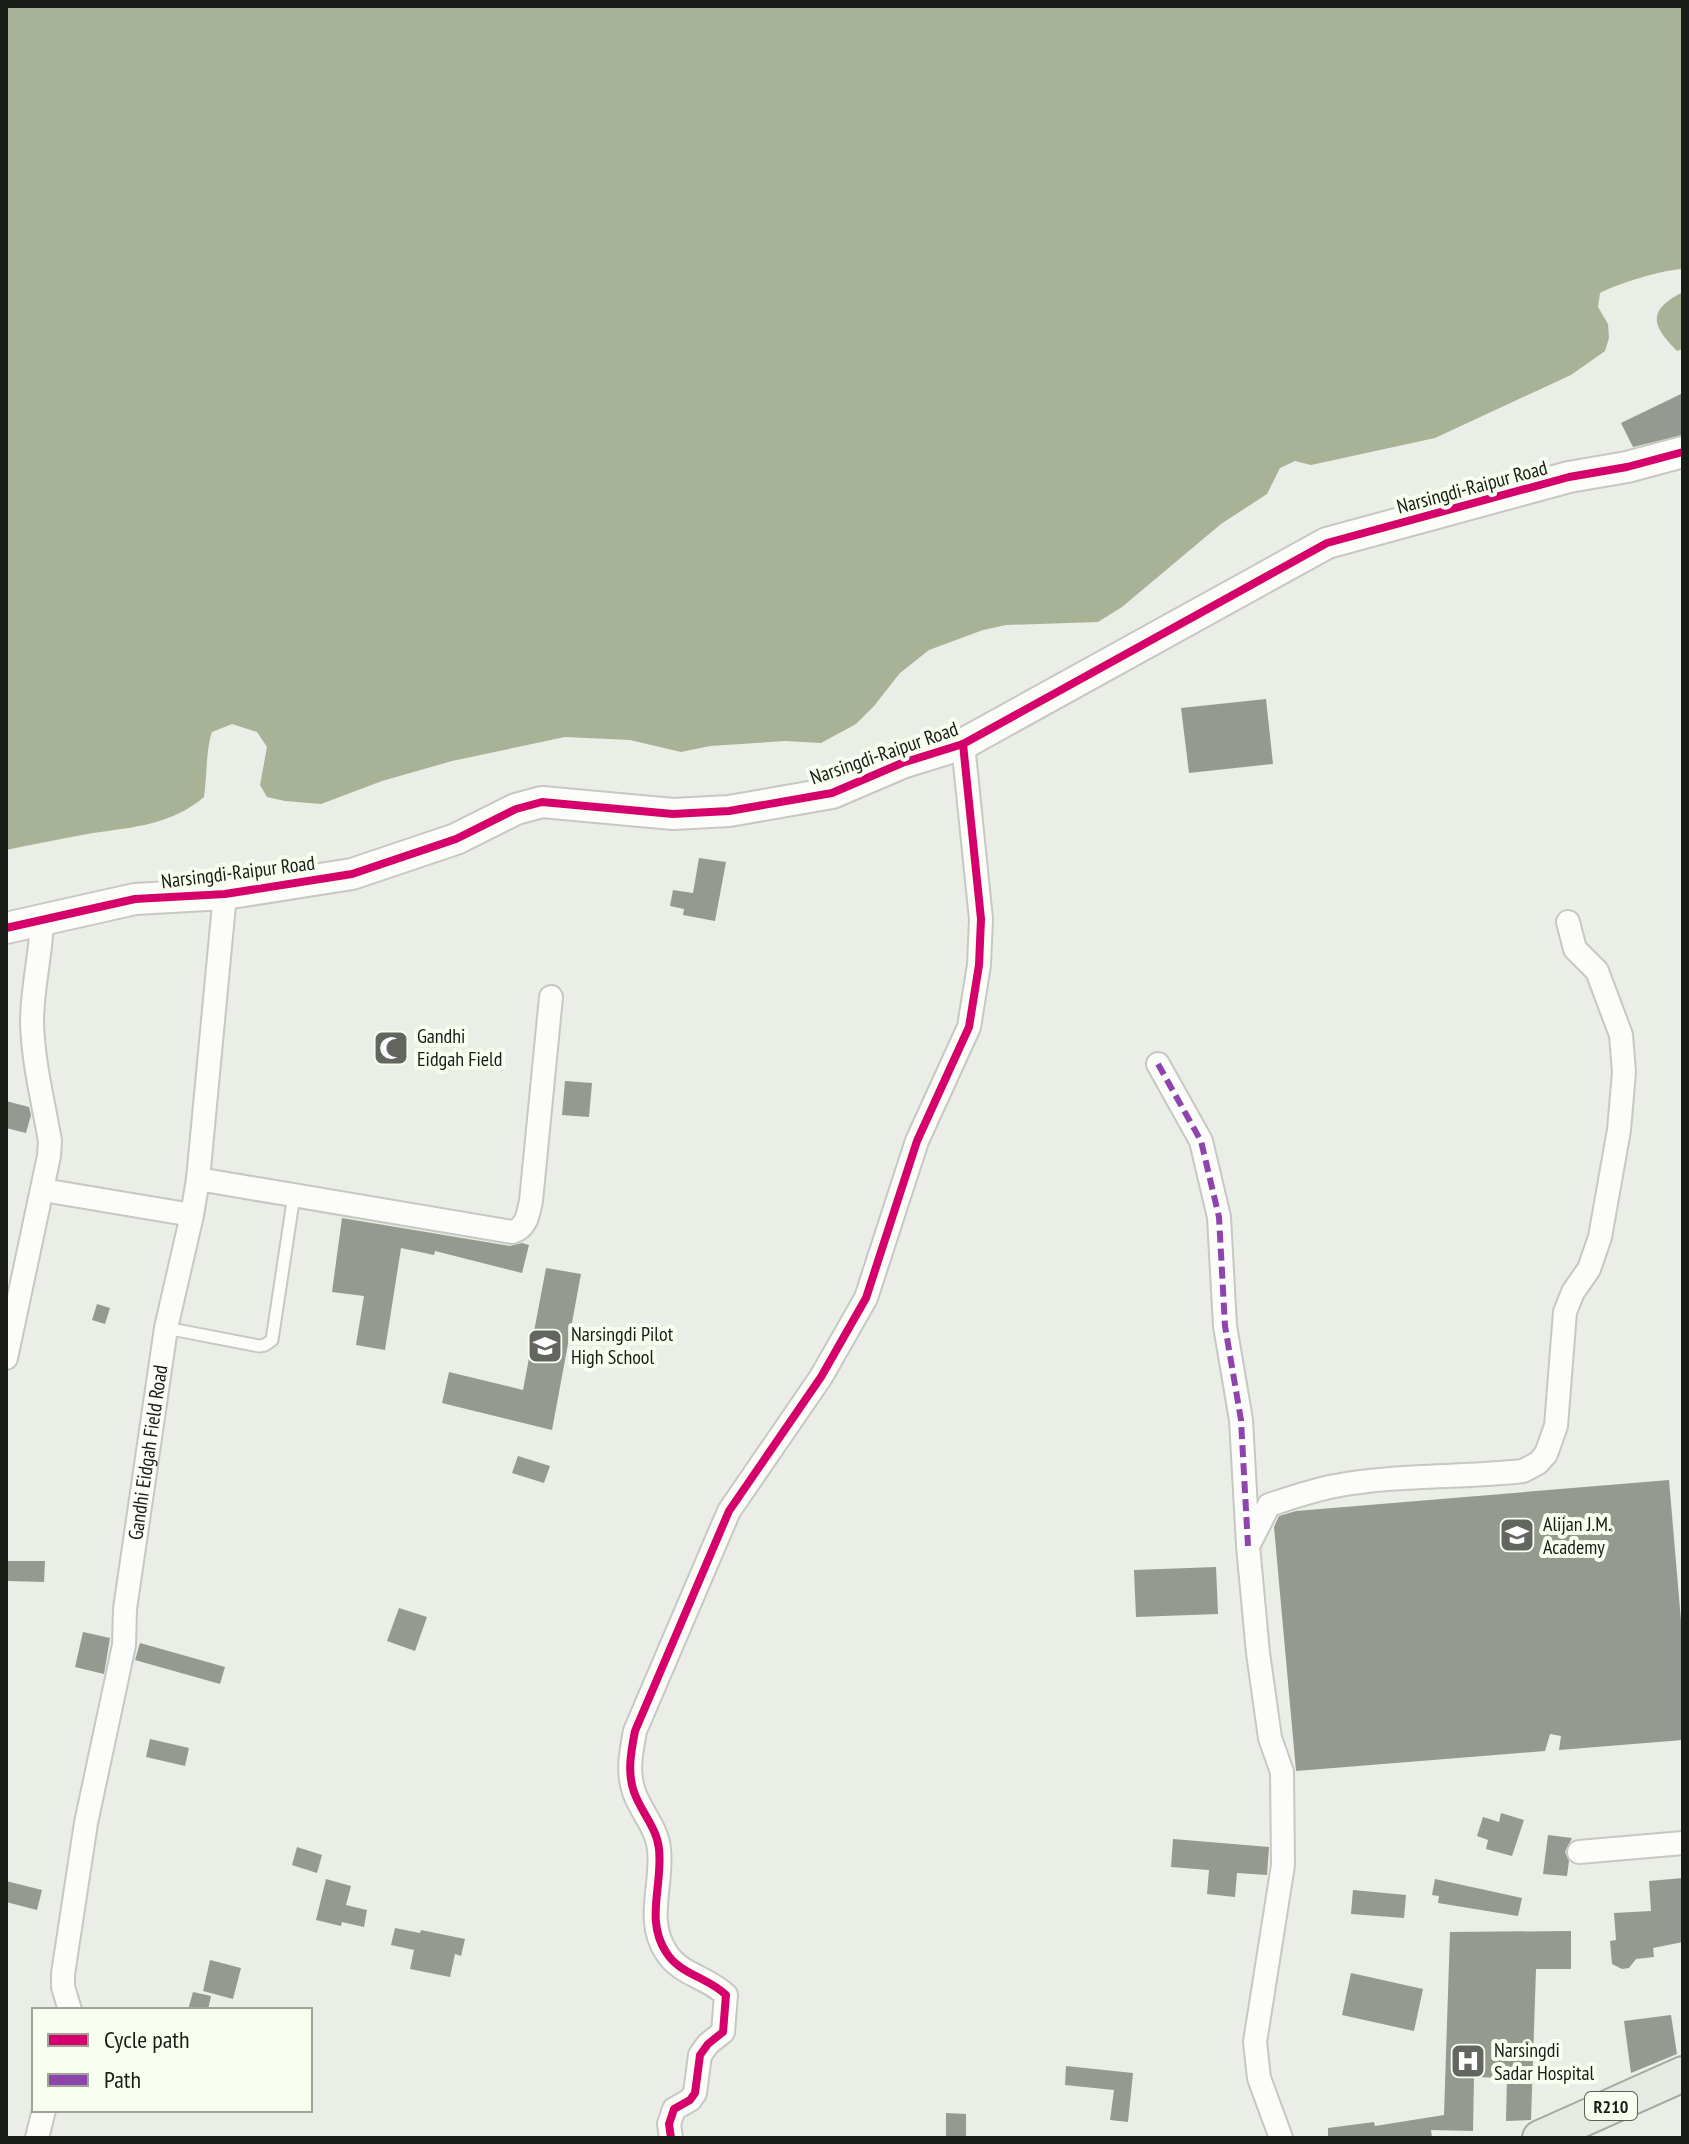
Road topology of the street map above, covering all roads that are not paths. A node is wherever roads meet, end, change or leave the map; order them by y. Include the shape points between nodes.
1 (1683, 452) edge
2 (963, 744) junction
3 (225, 894) junction
4 (42, 921) junction
5 (1568, 922) dead end
6 (6, 928) edge
7 (551, 997) dead end
8 (1158, 1064) dead end
9 (198, 1179) junction
10 (43, 1190) junction
11 (294, 1194) junction
12 (192, 1215) junction
13 (166, 1328) junction
14 (6, 1358) edge
15 (1248, 1546) junction
16 (1683, 1843) edge
17 (1579, 1852) dead end
18 (69, 2008) edge
19 (1683, 2074) edge
20 (1683, 2092) edge
21 (44, 2112) edge
22 (37, 2138) edge
23 (671, 2138) edge
24 (1281, 2138) edge
25 (1540, 2138) edge
26 (1580, 2138) edge

1 - 2 street, Narsingdi-Raipur Road via 1569,477 1327,543
2 - 3 street, Narsingdi-Raipur Road via 832,793 729,811 673,814 542,802 456,839 352,874
2 - 23 street via 981,919 966,1037 917,1141 866,1298 821,1377 729,1511 635,1731 630,1778 659,1848 655,1925 660,1942 680,1968 726,1995 723,2032 700,2055 695,2093 674,2109
3 - 4 street, Narsingdi-Raipur Road via 135,899
3 - 9 street, Gandhi Eidgah Field Road
4 - 6 street, Narsingdi-Raipur Road
4 - 10 street via 32,1022 50,1141
5 - 15 street via 1575,949 1597,971 1621,1035 1624,1072 1600,1237 1565,1312 1556,1426 1546,1454 1523,1471 1335,1486 1291,1498 1269,1505
7 - 11 street via 531,1201 522,1227 512,1232
8 - 15 street via 1201,1141 1219,1217 1225,1326 1241,1420
9 - 11 street
9 - 12 street, Gandhi Eidgah Field Road
10 - 12 street
10 - 14 street
11 - 13 lane via 272,1340 259,1346
12 - 13 street, Gandhi Eidgah Field Road
13 - 18 street, Gandhi Eidgah Field Road via 124,1645 86,1823 63,1974
15 - 24 street via 1268,1724 1282,1772 1283,1865 1255,2042 1259,2078
16 - 17 street
19 - 25 main road, R210
20 - 26 main road, R210
21 - 22 street

